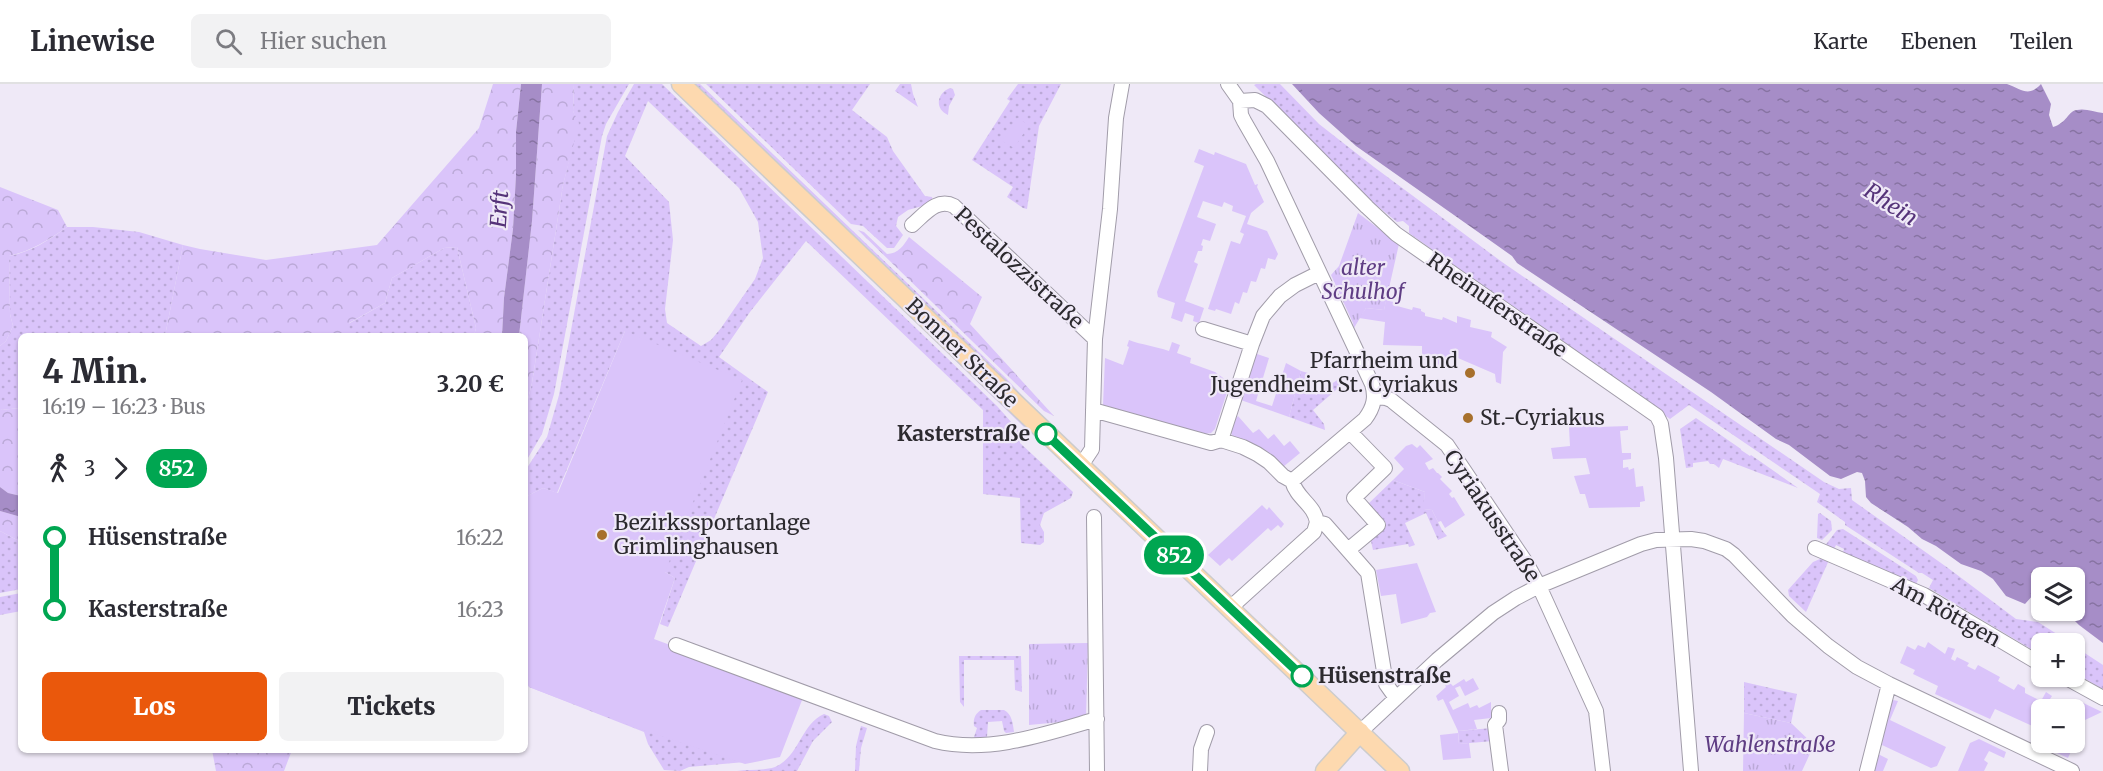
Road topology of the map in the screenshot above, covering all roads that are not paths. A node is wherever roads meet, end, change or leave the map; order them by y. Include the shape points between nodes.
1 (681, 84) edge
2 (1228, 84) edge
3 (1117, 86) edge
4 (1240, 101) junction
5 (912, 225) dead end
6 (1319, 273) junction
7 (1203, 330) dead end
8 (1095, 339) junction
9 (1252, 344) junction
10 (1375, 397) junction
11 (1093, 410) junction
12 (1350, 432) junction
13 (1221, 440) junction
14 (1080, 466) junction
15 (1292, 481) junction
16 (1094, 517) dead end
17 (1317, 522) junction
18 (1673, 538) junction
19 (1815, 548) dead end
20 (1348, 550) junction
21 (1539, 586) junction
22 (1230, 608) junction
23 (676, 645) dead end
24 (2031, 658) edge
25 (1889, 684) junction
26 (2083, 687) edge
27 (1396, 698) junction
28 (2103, 698) edge
29 (1498, 713) dead end
30 (1097, 720) junction
31 (1207, 732) dead end
32 (1360, 732) junction
33 (1097, 771) edge
34 (1200, 771) edge
35 (1325, 771) edge
36 (1400, 771) edge
37 (1501, 771) edge
38 (1603, 771) edge
39 (1691, 771) edge
40 (1867, 771) edge
41 (2072, 771) edge

1 - 14 main road, Bonner Straße
2 - 4 street
3 - 8 street via 1110,209
4 - 6 street via 1241,115
4 - 18 street, Rheinuferstraße via 1255,100 1266,106 1396,234 1657,416 1666,458
5 - 8 street, Pestalozzistraße via 934,206 954,206
6 - 9 street via 1295,285 1268,308
6 - 10 street
7 - 9 street
8 - 11 street
9 - 13 street
10 - 12 street via 1371,411
10 - 21 street, Cyriakusstraße via 1391,400 1447,446
11 - 13 street via 1211,443
11 - 14 street via 1092,449
12 - 15 street
12 - 20 street via 1385,468 1354,498 1378,525
13 - 15 street via 1257,454
14 - 22 main road, Bonner Straße
15 - 17 street via 1295,491 1313,509
16 - 30 street
17 - 20 street via 1324,524
17 - 22 street via 1314,532
18 - 21 street via 1641,544
18 - 25 street via 1704,541 1726,549 1828,646
18 - 39 street, Rheinuferstraße
19 - 24 street, Am Röttgen via 1924,595
20 - 27 street via 1368,573 1386,684
21 - 27 street via 1493,613
21 - 38 street, Cyriakusstraße via 1596,711
22 - 32 main road, Bonner Straße
23 - 30 street via 948,744 993,744
25 - 40 street
25 - 41 street
26 - 28 street
27 - 32 street
29 - 37 street via 1495,725
30 - 33 street
31 - 34 street
32 - 35 main road
32 - 36 main road, Bonner Straße

